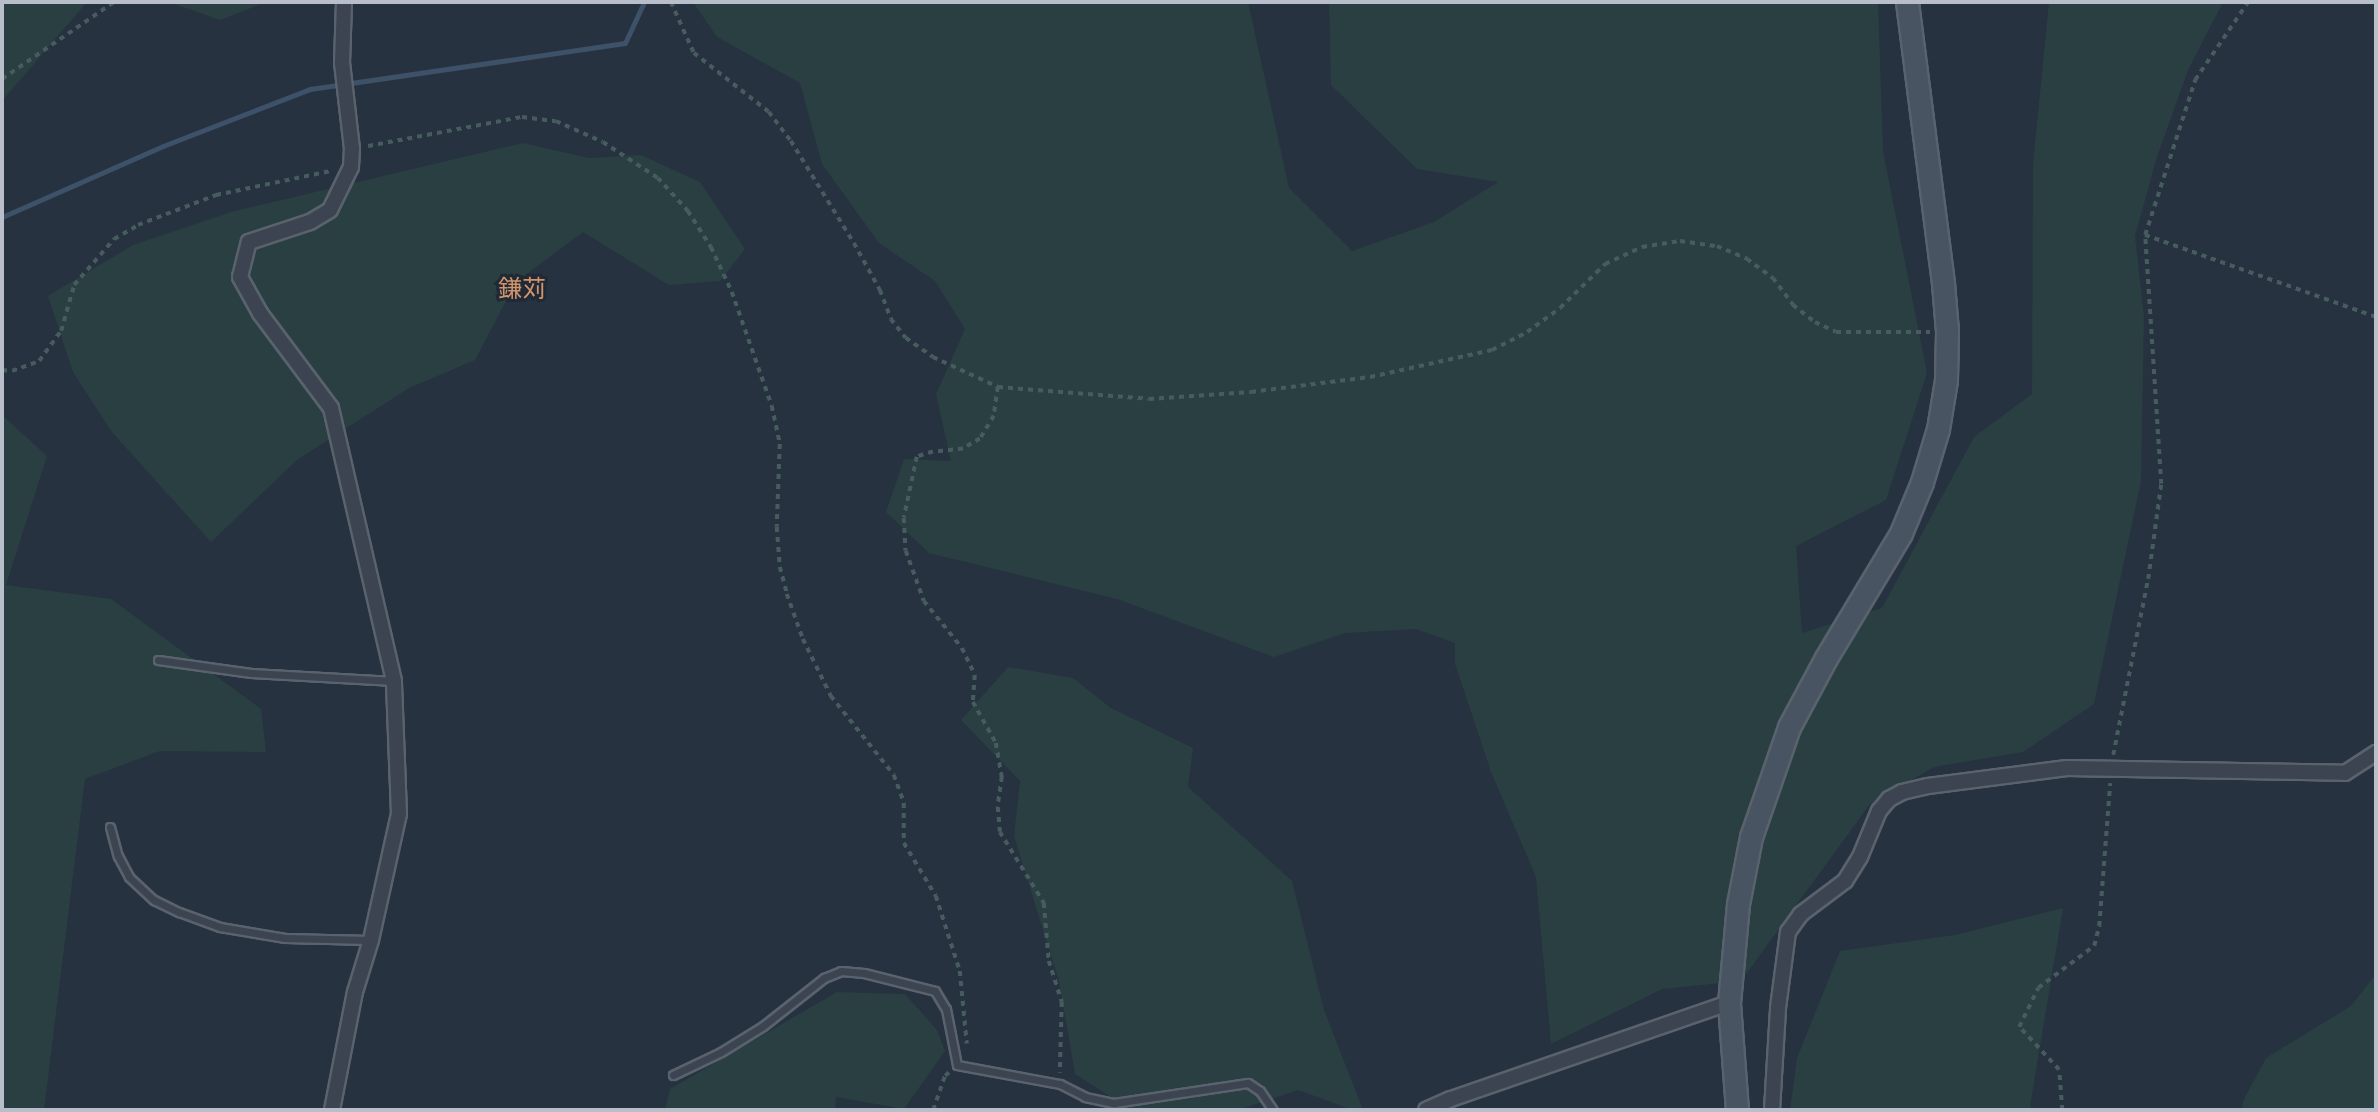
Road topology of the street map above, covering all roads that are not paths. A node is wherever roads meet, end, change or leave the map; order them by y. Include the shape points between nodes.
1 (344, 2) edge
2 (1907, 2) edge
3 (158, 660) dead end
4 (394, 681) junction
5 (2376, 753) edge
6 (110, 827) dead end
7 (371, 940) junction
8 (1729, 1003) junction
9 (673, 1075) dead end
10 (332, 1110) edge
11 (1273, 1110) edge
12 (1426, 1110) edge
13 (1737, 1110) edge
14 (1772, 1110) edge

1 - 4 street via 342,64 351,167 330,210 310,222 249,242 240,277 260,313 331,408
2 - 8 street via 1947,331 1938,429 1901,533 1826,657 1789,727 1769,781 1751,837 1738,904
3 - 4 lane via 251,673
4 - 7 street via 399,814
5 - 14 street via 2345,773 2067,768 1968,779 1902,792 1889,799 1845,881 1801,914 1788,932
6 - 7 lane via 130,877 154,900 180,912 220,927 285,938
7 - 10 street via 355,992
8 - 12 street
8 - 13 street
9 - 11 lane via 721,1052 824,978 841,971 935,991 946,1009 957,1065 1060,1084 1085,1097 1114,1103 1248,1083

